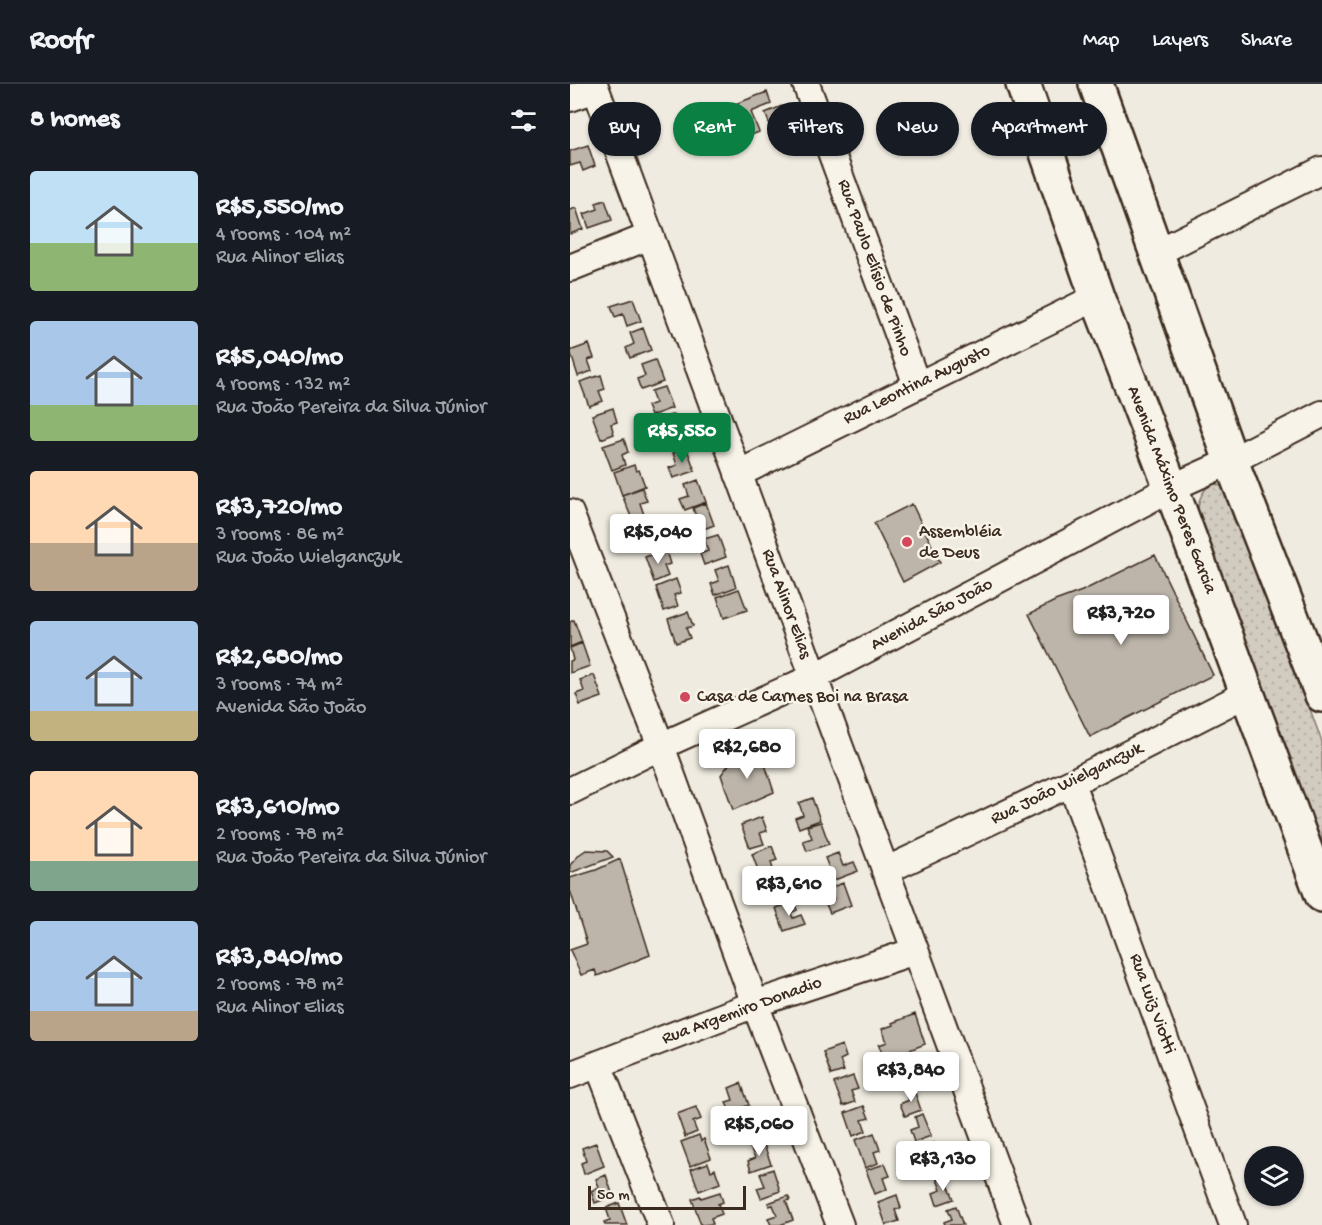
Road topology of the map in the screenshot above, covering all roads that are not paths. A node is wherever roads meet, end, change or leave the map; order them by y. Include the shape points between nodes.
1 (806, 84) edge
2 (1023, 84) edge
3 (1096, 84) edge
4 (595, 86) edge
5 (570, 98) edge
6 (1322, 170) edge
7 (650, 236) junction
8 (1156, 253) junction
9 (570, 268) edge
10 (1097, 297) junction
11 (917, 385) junction
12 (1322, 414) edge
13 (1231, 461) junction
14 (738, 474) junction
15 (1171, 488) junction
16 (570, 513) edge
17 (1318, 674) edge
18 (813, 678) junction
19 (1248, 693) junction
20 (661, 746) junction
21 (1071, 783) junction
22 (570, 791) edge
23 (885, 871) junction
24 (1322, 895) edge
25 (915, 951) junction
26 (755, 1004) junction
27 (598, 1064) junction
28 (570, 1075) edge
29 (661, 1225) edge
30 (840, 1225) edge
31 (1017, 1225) edge
32 (1233, 1225) edge

1 - 11 street, Rua Paulo Elísio de Pinho
2 - 10 main road, Avenida Máximo Peres Garcia
3 - 8 main road
4 - 5 street
4 - 7 street, Rua Alinor Elias
6 - 8 street
7 - 9 street
7 - 14 street, Rua Alinor Elias
8 - 13 main road
10 - 11 street, Rua Leontina Augusto
10 - 15 main road, Avenida Máximo Peres Garcia
11 - 14 street, Rua Leontina Augusto
12 - 13 street, Avenida São João
13 - 15 street, Avenida São João
13 - 17 main road
14 - 18 street, Rua Alinor Elias
15 - 18 street, Avenida São João
15 - 19 main road, Avenida Máximo Peres Garcia
16 - 20 street
18 - 20 street, Avenida São João
18 - 23 street, Rua Alinor Elias
19 - 21 street, Rua João Wielganczuk
19 - 24 main road, Avenida Máximo Peres Garcia
20 - 22 street, Avenida São João
20 - 26 street
21 - 23 street, Rua João Wielganczuk
21 - 32 street, Rua Luiz Viotti
23 - 25 street, Rua Alinor Elias
25 - 26 street, Rua Argemiro Donadio
25 - 31 street, Rua Alinor Elias
26 - 27 street, Rua Argemiro Donadio
26 - 30 street
27 - 28 street, Rua Argemiro Donadio
27 - 29 street

